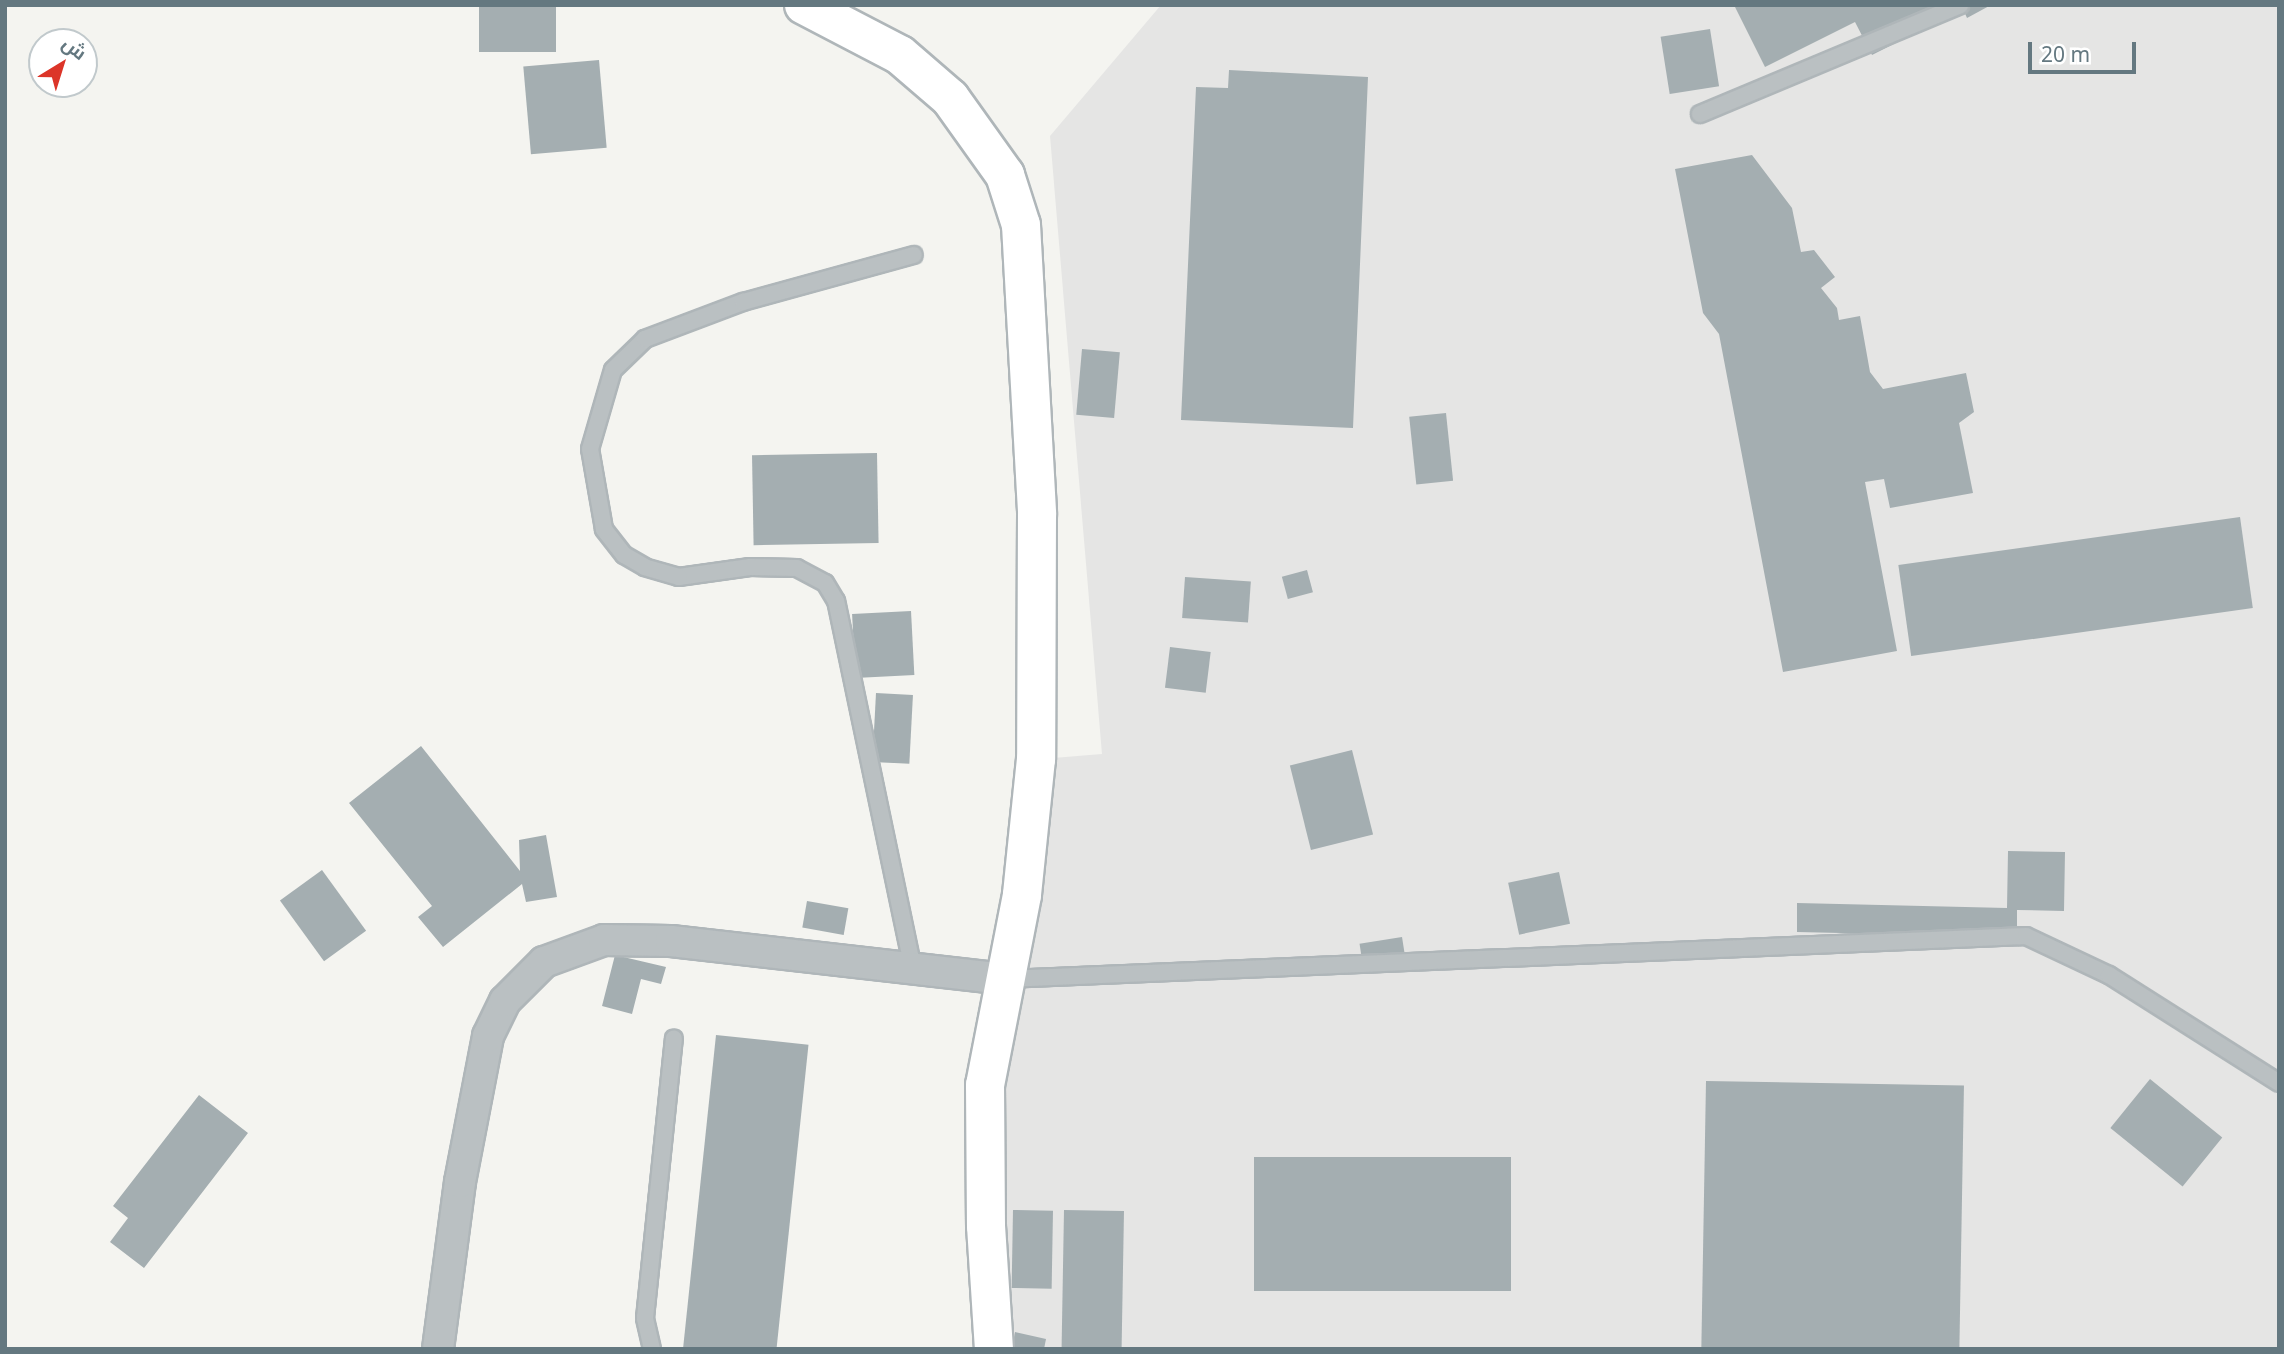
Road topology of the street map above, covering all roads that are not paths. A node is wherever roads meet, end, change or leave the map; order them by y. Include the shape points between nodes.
1 (804, 5) edge
2 (1960, 5) edge
3 (1700, 114) dead end
4 (914, 255) dead end
5 (914, 969) junction
6 (1006, 979) junction
7 (674, 1038) dead end
8 (2279, 1083) edge
9 (438, 1349) edge
10 (652, 1349) edge
11 (994, 1349) edge

1 - 6 main road via 900,55 950,98 1005,175 1021,225 1037,514 1036,759 1022,895
2 - 3 lane
4 - 5 lane via 743,302 645,338 613,370 590,449 604,529 635,561 679,577 750,566 797,568 825,583 836,601
5 - 6 street
5 - 9 street via 631,940 604,940 544,962 505,1001 488,1036 460,1182
6 - 8 lane via 2026,936 2109,975
6 - 11 main road via 985,1084 983,1123
7 - 10 lane via 645,1318

